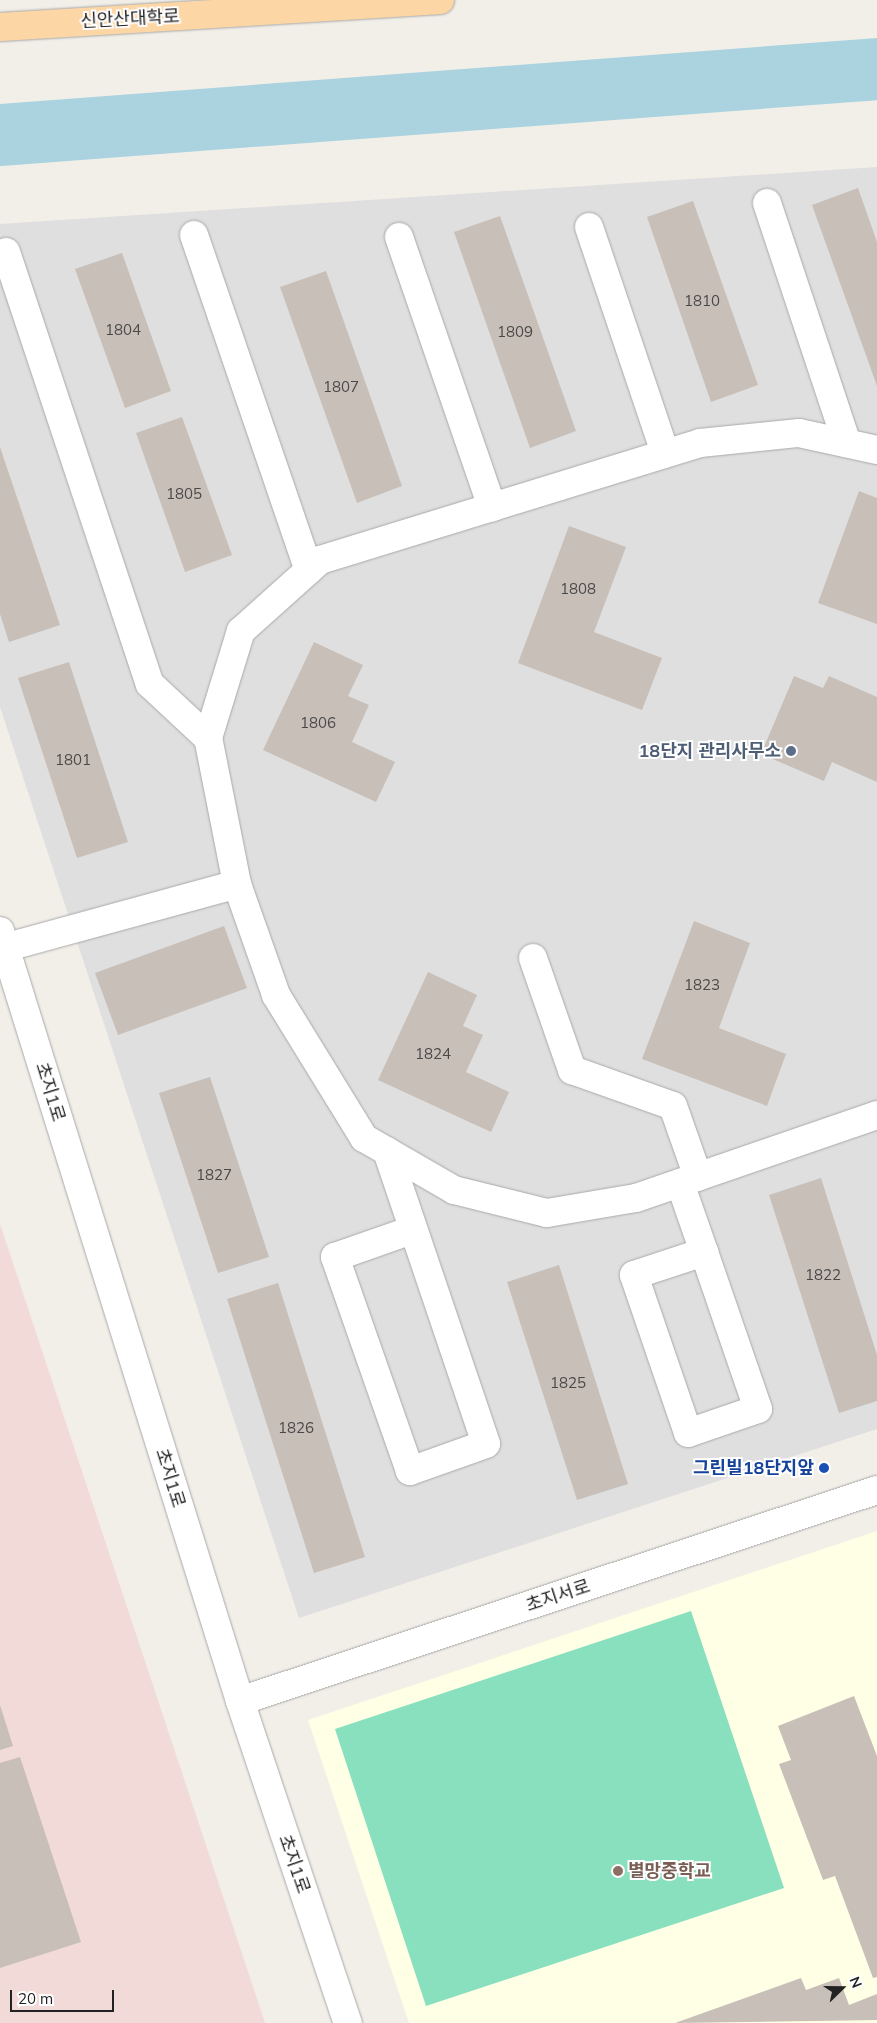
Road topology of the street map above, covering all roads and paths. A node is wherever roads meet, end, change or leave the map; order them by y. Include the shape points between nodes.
1 (440, 0) edge
2 (0, 26) edge
3 (767, 203) dead end
4 (589, 227) dead end
5 (194, 235) dead end
6 (399, 237) dead end
7 (6, 252) dead end
8 (847, 443) junction
9 (877, 450) edge
10 (665, 454) junction
11 (492, 507) junction
12 (309, 570) junction
13 (208, 738) junction
14 (237, 884) junction
15 (2, 942) edge
16 (533, 958) dead end
17 (877, 1115) edge
18 (386, 1151) junction
19 (689, 1180) junction
20 (412, 1230) junction
21 (704, 1252) junction
22 (877, 1490) edge
23 (240, 1701) junction
24 (348, 2023) edge

1 - 2 main road, 신안산대학로
3 - 8 street
4 - 10 street
5 - 12 street
6 - 11 street
7 - 13 street via 150,684
8 - 9 street
8 - 10 street via 799,433 700,443
10 - 11 street
11 - 12 street via 320,560
12 - 13 street via 240,632
13 - 14 street
14 - 15 street
14 - 18 street via 276,995 364,1138
15 - 23 street, 초지1로
16 - 19 street via 572,1070 673,1106
17 - 19 street
18 - 19 street via 454,1190 548,1213 636,1198
18 - 20 street
19 - 21 street
20 - 20 street via 486,1444 410,1471 335,1256
21 - 21 street via 634,1275 688,1433 758,1409
22 - 23 street, 초지서로
23 - 24 street, 초지1로

